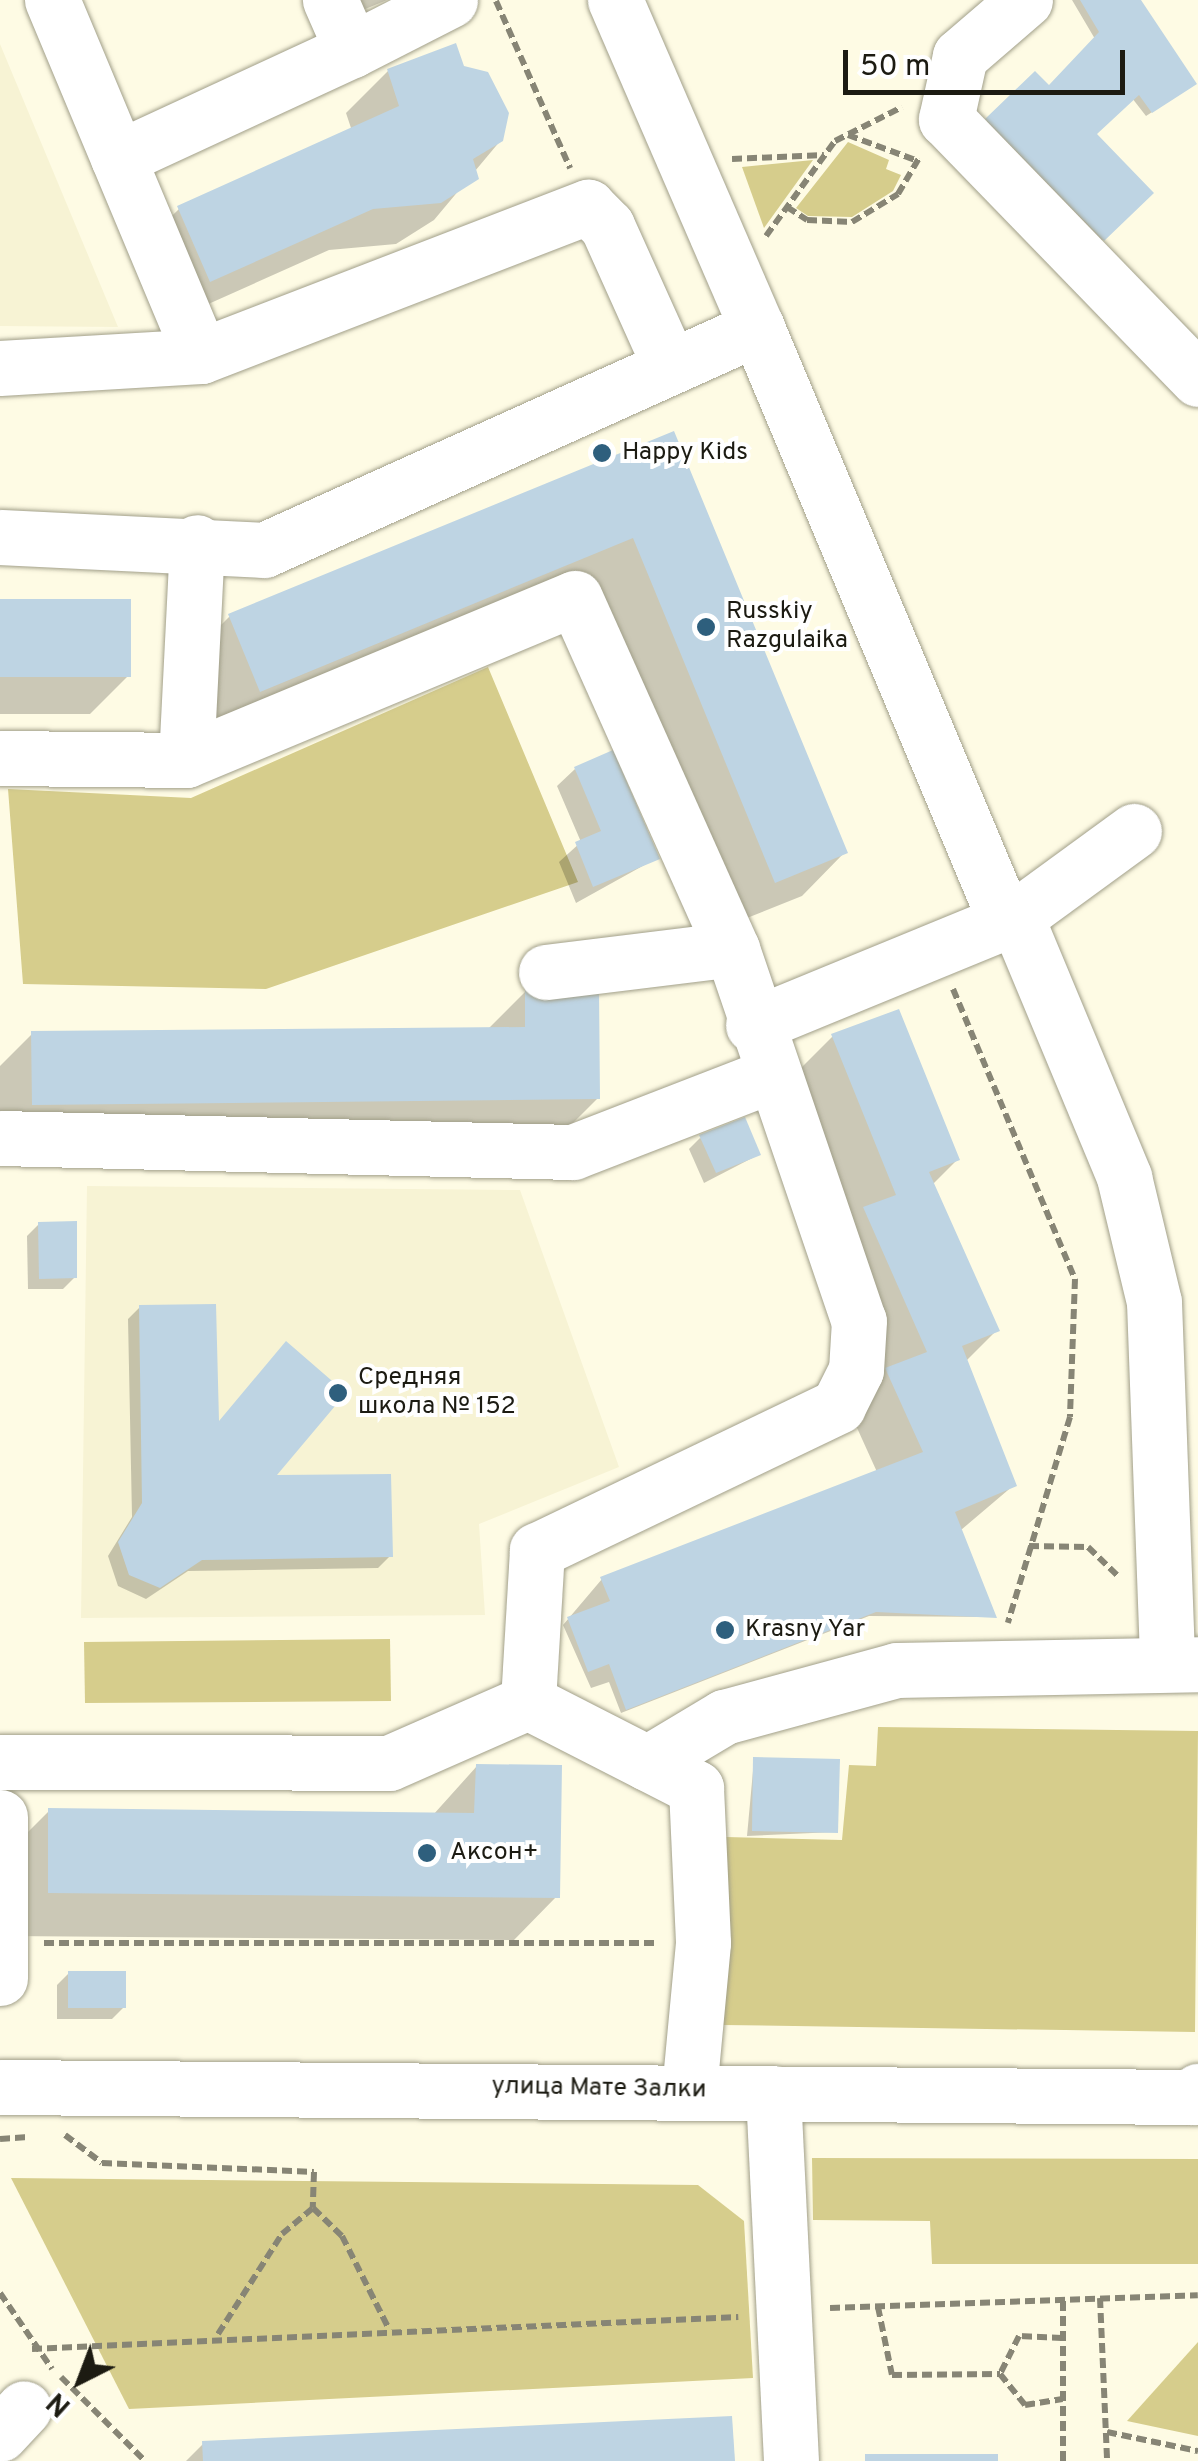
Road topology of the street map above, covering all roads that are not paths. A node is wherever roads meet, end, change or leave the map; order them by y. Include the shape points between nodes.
1 (52, 0) edge
2 (330, 0) edge
3 (450, 0) edge
4 (615, 0) edge
5 (1026, 0) edge
6 (352, 50) junction
7 (118, 158) junction
8 (714, 346) junction
9 (201, 356) junction
10 (0, 368) edge
11 (1198, 379) edge
12 (0, 537) edge
13 (196, 542) junction
14 (0, 758) edge
15 (186, 760) junction
16 (1134, 831) dead end
17 (1010, 918) junction
18 (732, 949) junction
19 (546, 972) dead end
20 (762, 1050) junction
21 (0, 1138) edge
22 (1182, 1664) edge
23 (528, 1702) junction
24 (0, 1762) edge
25 (647, 1763) junction
26 (0, 1817) edge
27 (1, 1943) edge
28 (0, 1978) edge
29 (0, 2088) edge
30 (689, 2090) junction
31 (773, 2092) junction
32 (1196, 2095) edge
33 (791, 2461) edge

1 - 7 street
2 - 6 street
3 - 6 street
4 - 8 street
5 - 11 street via 960,56 946,119
6 - 7 street
7 - 9 street
8 - 9 street via 588,207
8 - 13 street via 264,550
8 - 17 street
9 - 10 street
12 - 13 street
13 - 15 street
14 - 15 street
15 - 18 street via 576,598
16 - 17 street
17 - 20 street
17 - 22 street via 1124,1177 1154,1302
18 - 19 street
18 - 20 street
20 - 21 street via 574,1152
20 - 23 street via 859,1321 856,1370 838,1406 537,1550
22 - 25 street via 897,1670 724,1716
23 - 24 street via 389,1764
23 - 25 street
25 - 30 street via 696,1788 703,1944
26 - 27 street
27 - 28 street
29 - 30 street, улица Мате Залки
30 - 31 street, улица Мате Залки
31 - 32 street, улица Мате Залки
31 - 33 street

